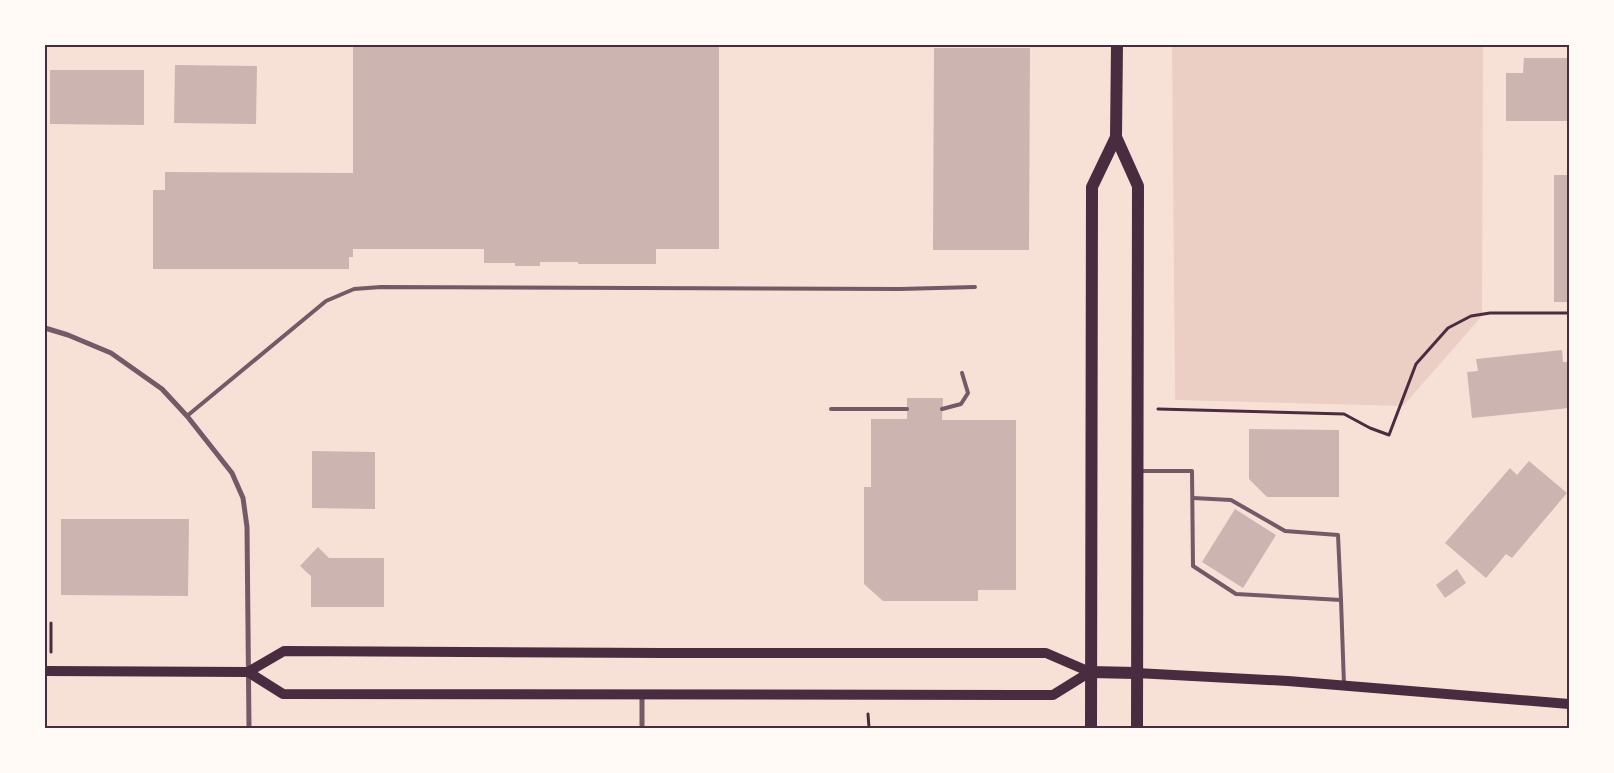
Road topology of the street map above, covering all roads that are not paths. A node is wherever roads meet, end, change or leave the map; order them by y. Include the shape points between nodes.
1 (1117, 45) edge
2 (1116, 137) junction
3 (975, 287) dead end
4 (45, 328) edge
5 (962, 373) dead end
6 (831, 409) dead end
7 (907, 409) dead end
8 (942, 409) dead end
9 (187, 416) junction
10 (1137, 471) junction
11 (1193, 498) junction
12 (1341, 600) junction
13 (48, 672) edge
14 (248, 672) junction
15 (1090, 672) junction
16 (1136, 673) junction
17 (1344, 685) junction
18 (642, 694) junction
19 (1569, 704) edge
20 (249, 728) edge
21 (642, 728) edge
22 (1091, 728) edge
23 (1137, 728) edge

1 - 2 main road
2 - 10 main road via 1138,186
2 - 15 main road via 1092,188
3 - 9 lane via 381,287 354,290 326,301
4 - 9 street via 68,334 111,353 162,389
5 - 8 lane via 968,393 961,404
6 - 7 lane
9 - 14 street via 232,472 243,498 247,527
10 - 11 lane via 1192,471
10 - 16 main road
11 - 12 lane via 1230,500 1285,531 1338,535
11 - 12 lane via 1193,566 1236,594
12 - 17 lane
13 - 14 main road
14 - 15 main road via 284,651 294,651 1046,653
14 - 18 main road via 283,694
14 - 20 street
15 - 16 main road
15 - 18 main road via 1053,695
15 - 22 main road
16 - 17 main road
16 - 23 main road
17 - 19 main road
18 - 21 street

